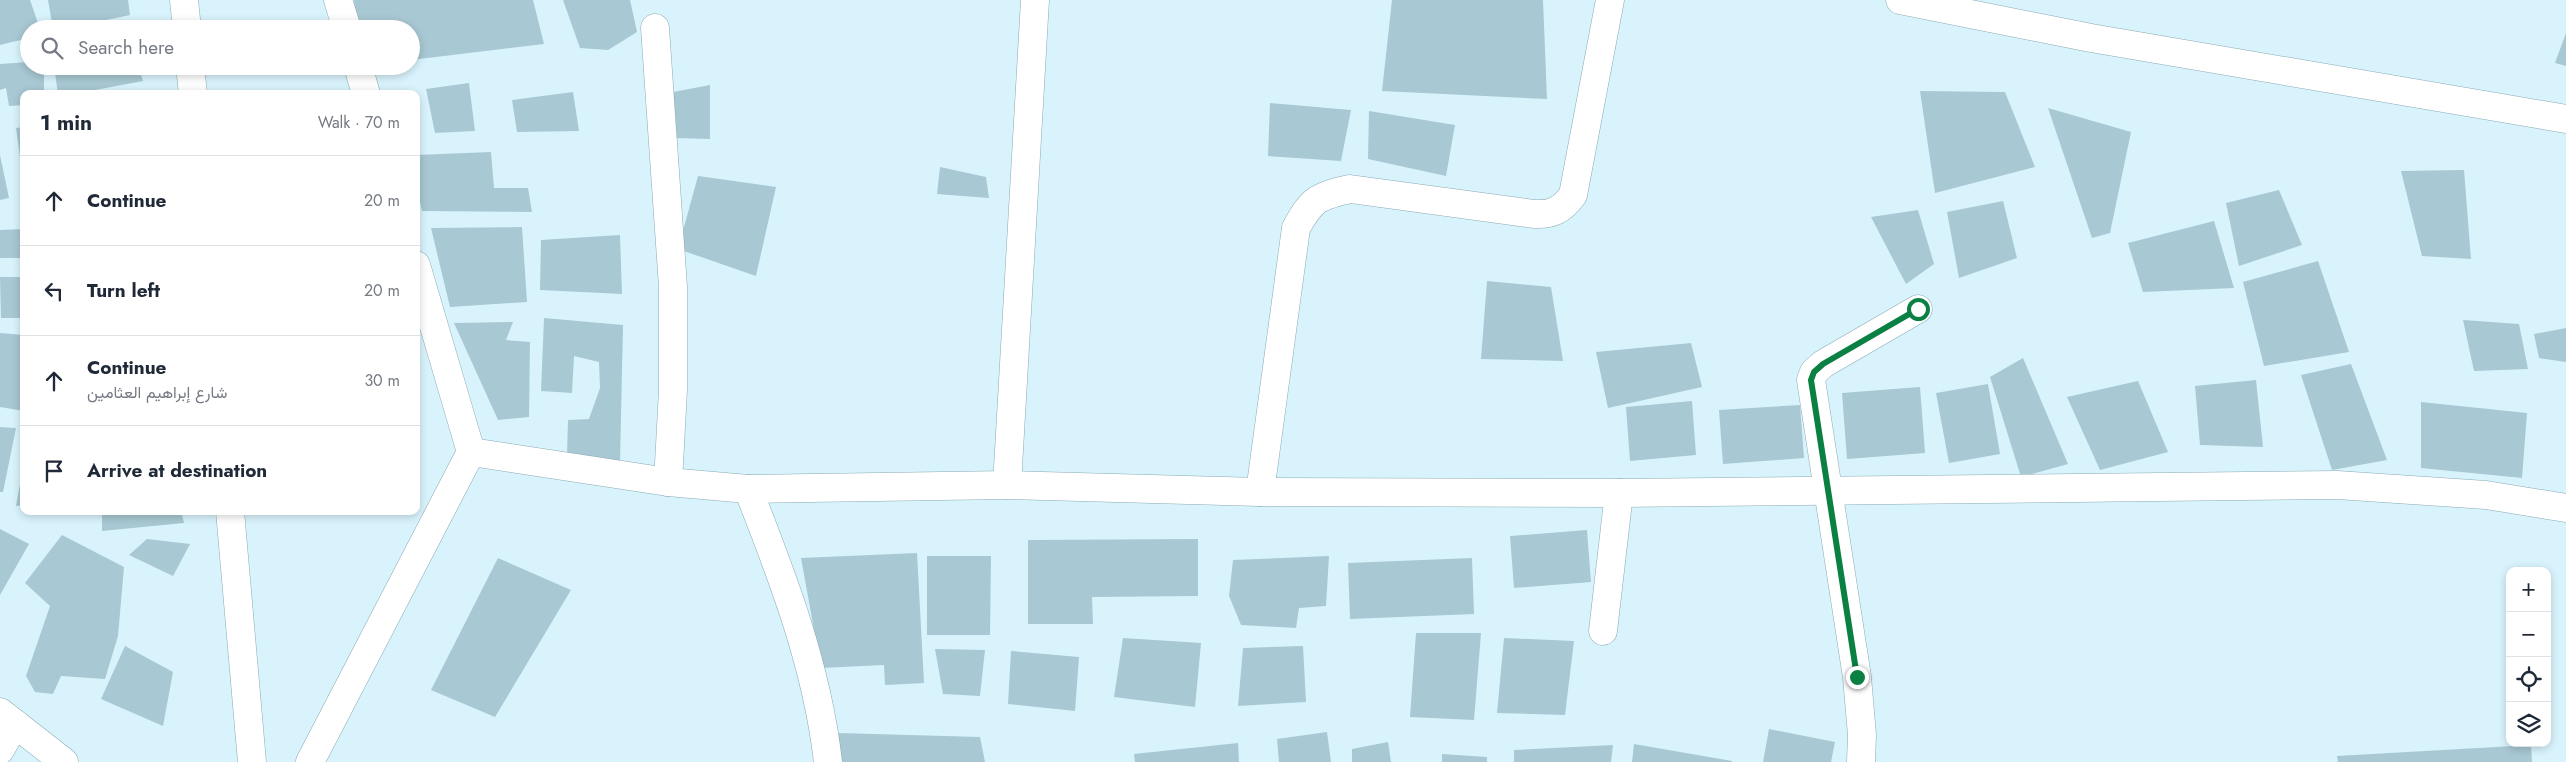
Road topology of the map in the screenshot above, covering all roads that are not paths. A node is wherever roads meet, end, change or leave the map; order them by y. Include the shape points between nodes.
1 (184, 0) edge
2 (338, 0) edge
3 (1035, 0) edge
4 (1610, 0) edge
5 (1900, 0) edge
6 (186, 20) edge
7 (344, 20) edge
8 (654, 28) dead end
9 (191, 75) edge
10 (361, 75) edge
11 (192, 90) edge
12 (365, 90) edge
13 (2566, 119) edge
14 (420, 279) edge
15 (1918, 309) dead end
16 (471, 452) junction
17 (668, 482) junction
18 (1007, 485) junction
19 (748, 489) junction
20 (1260, 492) junction
21 (1830, 492) junction
22 (1619, 493) junction
23 (2566, 508) edge
24 (230, 515) edge
25 (1603, 631) dead end
26 (7, 718) edge
27 (0, 750) edge
28 (64, 762) edge
29 (252, 762) edge
30 (310, 762) edge
31 (828, 762) edge
32 (1861, 762) edge

1 - 6 street
2 - 7 street
3 - 18 street
4 - 20 street via 1573,195 1558,211 1547,215 1534,214 1350,189 1326,194 1308,206 1296,228
5 - 13 street via 2101,40
8 - 17 street via 673,287 673,390
9 - 11 street
10 - 12 street
14 - 16 street
15 - 21 street via 1814,372 1812,390
16 - 17 street
16 - 30 street
17 - 19 street
18 - 19 street
18 - 20 street
19 - 31 street via 811,664
20 - 22 street
21 - 22 street
21 - 23 street via 2337,486 2486,495
21 - 32 street via 1857,677
22 - 25 street
24 - 29 street
26 - 27 street
26 - 28 street

